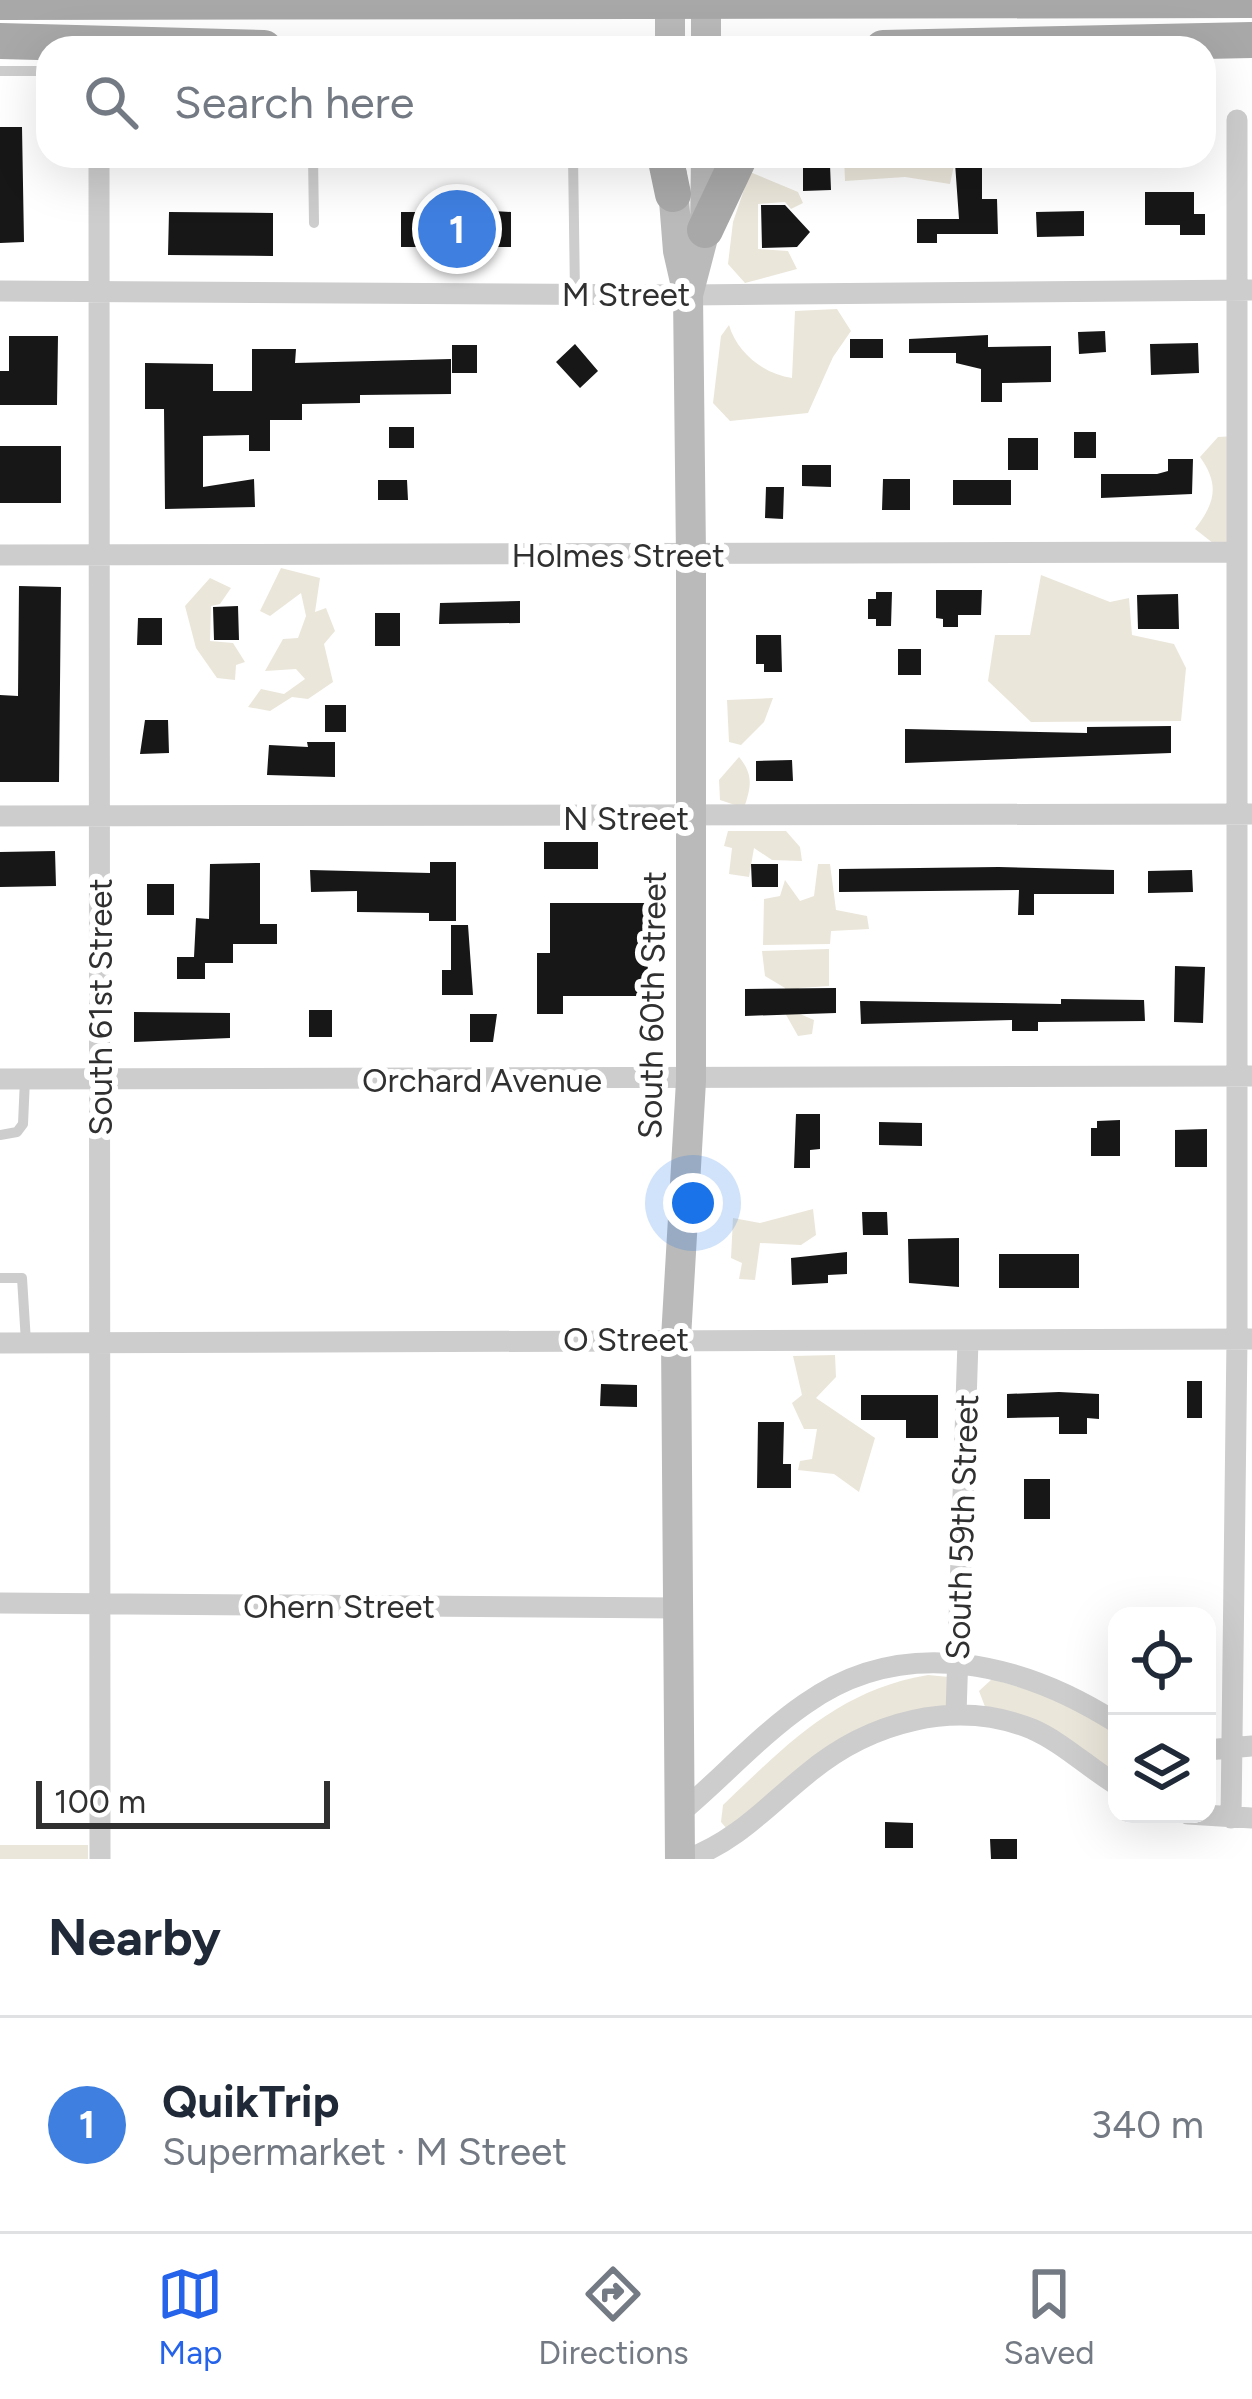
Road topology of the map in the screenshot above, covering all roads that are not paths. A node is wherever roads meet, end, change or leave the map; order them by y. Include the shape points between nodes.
1 (1252, 0) edge
2 (504, 1) edge
3 (0, 2) edge
4 (137, 2) edge
5 (688, 2) edge
6 (112, 36) edge
7 (675, 36) edge
8 (701, 36) edge
9 (1252, 40) edge
10 (0, 41) edge
11 (1216, 41) edge
12 (36, 43) edge
13 (0, 71) edge
14 (36, 71) edge
15 (1237, 120) dead end
16 (99, 168) edge
17 (313, 168) edge
18 (573, 168) edge
19 (670, 168) edge
20 (706, 168) edge
21 (734, 168) edge
22 (673, 194) joint
23 (314, 223) dead end
24 (705, 230) junction
25 (1244, 290) edge
26 (0, 291) edge
27 (100, 291) junction
28 (575, 294) junction
29 (688, 295) junction
30 (1236, 552) junction
31 (0, 554) edge
32 (100, 555) junction
33 (691, 556) junction
34 (1245, 814) edge
35 (0, 816) edge
36 (100, 816) junction
37 (690, 818) junction
38 (1244, 1076) edge
39 (0, 1079) edge
40 (25, 1079) junction
41 (100, 1079) junction
42 (691, 1081) junction
43 (0, 1135) edge
44 (0, 1278) edge
45 (676, 1339) junction
46 (1244, 1339) edge
47 (968, 1341) junction
48 (0, 1342) edge
49 (26, 1342) junction
50 (100, 1342) junction
51 (0, 1603) edge
52 (100, 1604) junction
53 (679, 1608) junction
54 (958, 1663) junction
55 (956, 1714) junction
56 (1108, 1718) edge
57 (1242, 1746) edge
58 (1108, 1779) edge
59 (680, 1814) junction
60 (1241, 1818) edge
61 (100, 1859) edge
62 (684, 1859) edge

1 - 5 main road
2 - 4 main road
2 - 5 main road
3 - 4 main road
4 - 6 street
5 - 7 main road
5 - 8 main road
9 - 11 main road
10 - 12 main road
13 - 14 lane
15 - 25 street
16 - 27 street, South 61st Street
17 - 23 lane
18 - 28 lane
19 - 22 main road
20 - 24 main road, South 60th Street
21 - 24 main road
22 - 29 main road, South 60th Street
24 - 29 main road, South 60th Street
25 - 29 street, M Street
25 - 30 street
26 - 27 street, M Street
27 - 28 street, M Street
27 - 32 street, South 61st Street
28 - 29 street, M Street
29 - 33 main road, South 60th Street
30 - 33 street, Holmes Street
30 - 34 street
31 - 32 street, Holmes Street
32 - 33 street, Holmes Street
32 - 36 street, South 61st Street
33 - 37 main road, South 60th Street
34 - 37 street, N Street
34 - 38 street
35 - 36 street, N Street
36 - 37 street, N Street
36 - 41 street, South 61st Street
37 - 42 main road, South 60th Street
38 - 42 street, Orchard Avenue
38 - 46 street
39 - 40 street, Orchard Avenue
40 - 41 street, Orchard Avenue
40 - 43 lane via 23,1124
41 - 42 street, Orchard Avenue
41 - 50 street, South 61st Street
42 - 45 main road, South 60th Street
44 - 49 lane via 22,1278
45 - 47 street, O Street
45 - 50 street, O Street
45 - 53 main road, South 60th Street
46 - 47 street, O Street
46 - 57 street
47 - 54 street, South 59th Street
48 - 49 street, O Street
49 - 50 street, O Street
50 - 52 street, South 61st Street
51 - 52 street, Ohern Street
52 - 53 street, Ohern Street
52 - 61 street, South 61st Street
53 - 59 main road, South 60th Street
54 - 55 street, South 59th Street
54 - 56 street via 1031,1676
54 - 59 street via 877,1671 808,1701
55 - 58 street via 1035,1730
55 - 62 street via 859,1739 726,1845
57 - 60 street
59 - 62 main road, South 60th Street

